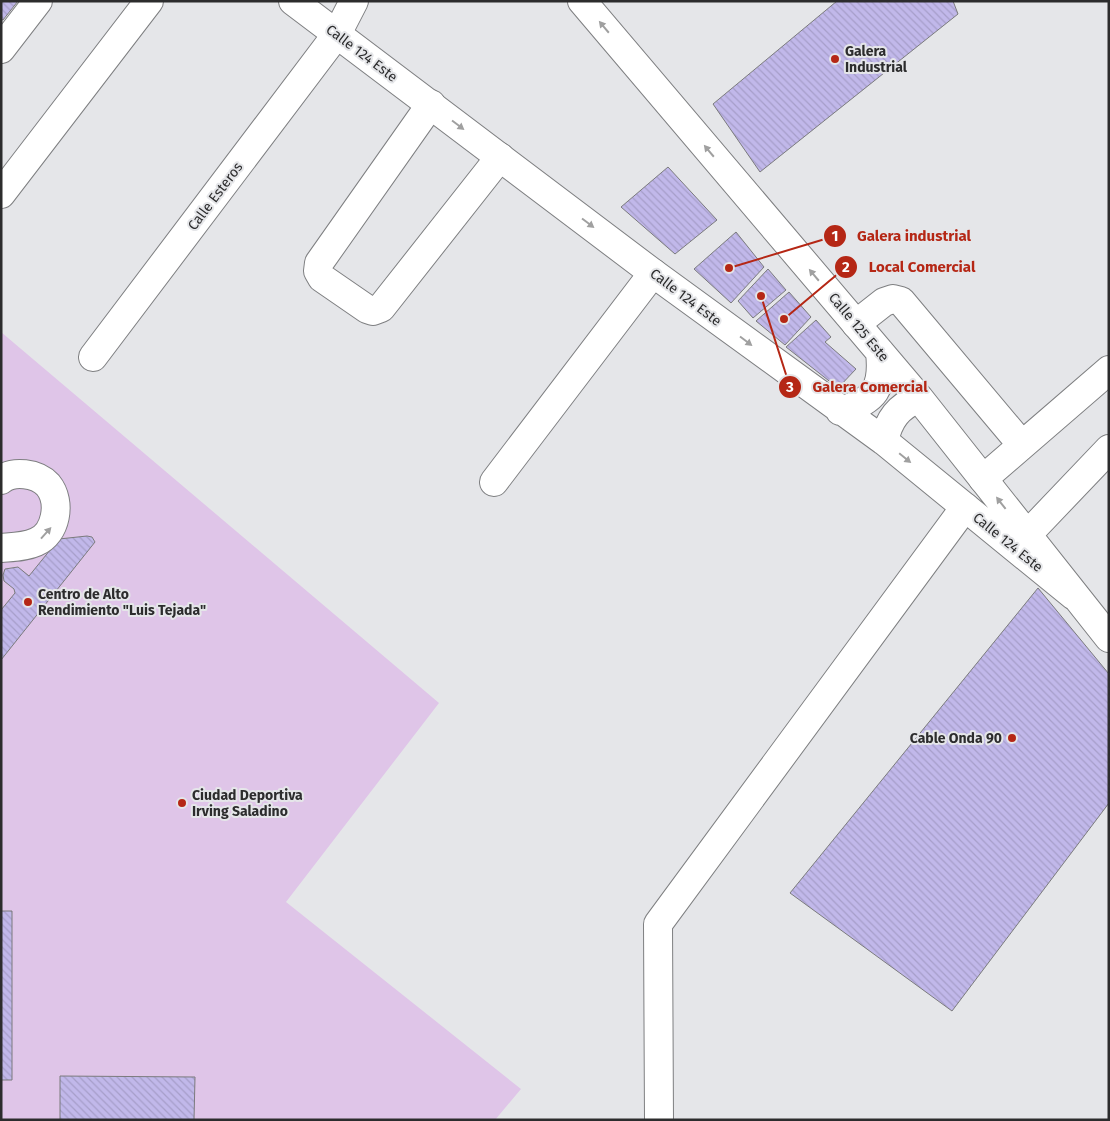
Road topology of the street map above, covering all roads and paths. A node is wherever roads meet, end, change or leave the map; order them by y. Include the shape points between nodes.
1 (38, 1) edge
2 (149, 1) edge
3 (293, 1) edge
4 (582, 1) edge
5 (352, 2) edge
6 (337, 34) junction
7 (1, 49) edge
8 (431, 104) junction
9 (500, 157) junction
10 (1, 194) edge
11 (653, 273) junction
12 (856, 324) junction
13 (880, 352) junction
14 (93, 357) dead end
15 (1109, 370) edge
16 (920, 398) junction
17 (840, 411) junction
18 (884, 441) junction
19 (1022, 445) junction
20 (1109, 449) edge
21 (983, 479) junction
22 (1, 480) edge
23 (494, 482) dead end
24 (965, 507) junction
25 (1027, 535) junction
26 (1, 548) edge
27 (1074, 596) junction
28 (1109, 638) edge
29 (659, 1120) edge

1 - 7 main road
2 - 10 main road
3 - 6 main road, Calle 124 Este
12 -> 4 main road, Calle 125 Este
5 - 6 main road, Calle Esteros
6 - 8 main road, Calle 124 Este
6 - 14 main road, Calle Esteros
8 -> 9 main road, Calle 124 Este
8 - 9 main road via 320,263 318,270 322,278 367,309 381,308
9 -> 11 main road, Calle 124 Este
11 -> 17 main road, Calle 124 Este
11 - 23 main road
12 - 13 main road, Calle 125 Este
12 - 19 main road via 884,302 893,299 901,302
13 - 16 main road, Calle 125 Este
13 - 17 main road via 883,372 875,392 860,406
15 - 19 main road
16 - 18 main road via 894,414
16 - 21 main road, Calle 125 Este
17 - 18 main road, Calle 124 Este
18 -> 24 main road, Calle 124 Este
19 - 21 main road
20 - 25 main road
25 -> 21 main road, Calle 125 Este
26 -> 22 main road via 38,542 51,528 56,516 54,498 48,485 35,477 16,474
24 - 27 main road, Calle 124 Este
24 - 29 main road via 658,924
25 - 27 main road, Calle 125 Este
27 - 28 main road, Calle 125 Este

